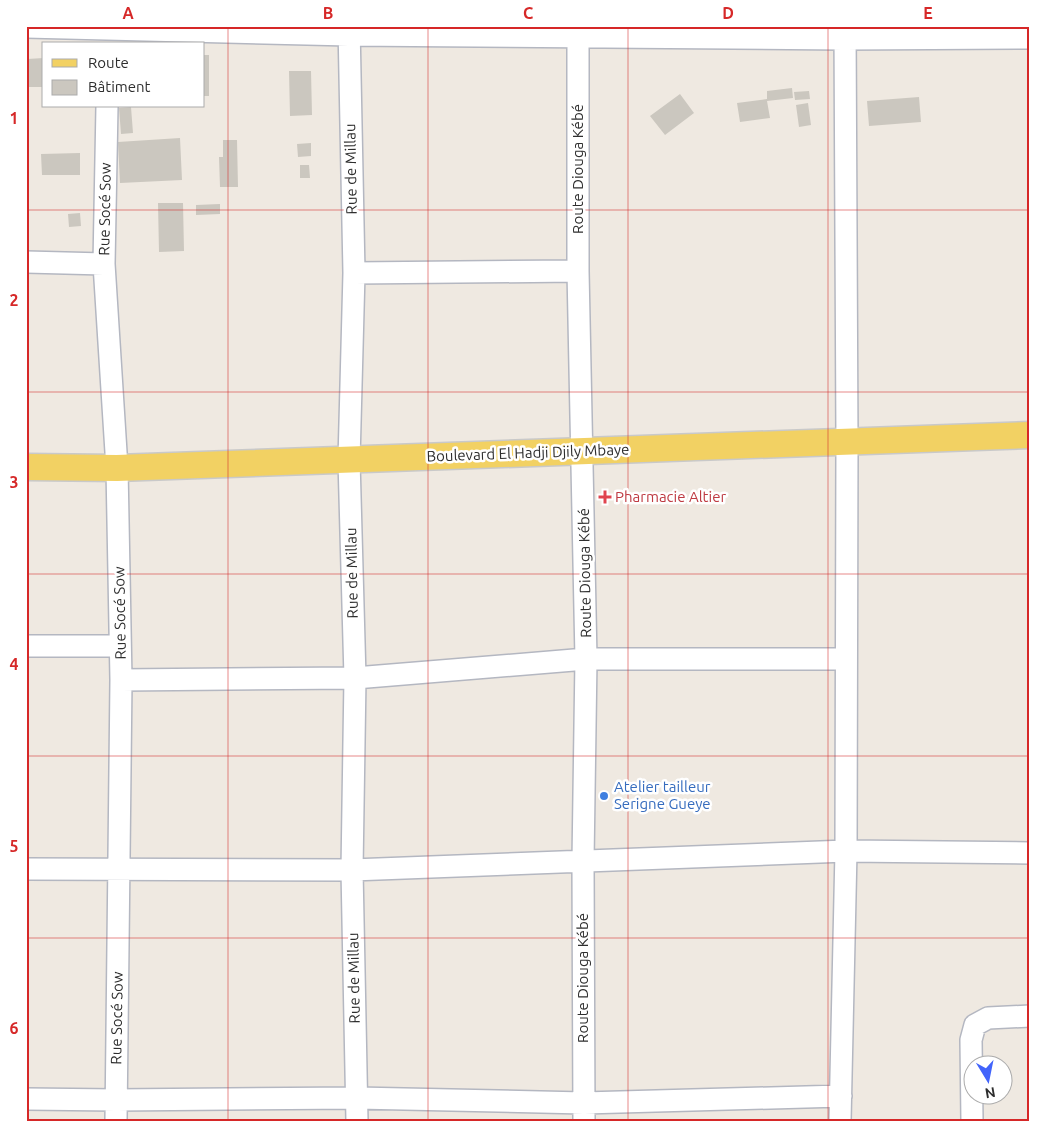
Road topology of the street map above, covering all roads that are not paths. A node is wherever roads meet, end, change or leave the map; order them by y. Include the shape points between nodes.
1 (26, 27) edge
2 (349, 30) edge
3 (578, 31) edge
4 (108, 33) edge
5 (845, 33) edge
6 (1030, 38) edge
7 (107, 108) edge
8 (26, 262) edge
9 (104, 264) junction
10 (578, 271) junction
11 (354, 273) junction
12 (1030, 435) edge
13 (847, 442) junction
14 (583, 451) junction
15 (349, 460) junction
16 (26, 467) edge
17 (117, 468) junction
18 (26, 646) edge
19 (120, 646) junction
20 (586, 659) junction
21 (845, 659) junction
22 (355, 678) junction
23 (121, 680) junction
24 (846, 851) junction
25 (1030, 853) edge
26 (582, 861) junction
27 (26, 870) edge
28 (120, 870) junction
29 (352, 870) junction
30 (1030, 1016) edge
31 (841, 1096) junction
32 (357, 1098) junction
33 (26, 1099) edge
34 (116, 1110) edge
35 (584, 1112) edge
36 (356, 1121) edge
37 (840, 1121) edge
38 (972, 1121) edge

1 - 4 street
2 - 3 street
2 - 4 street
2 - 11 street, Rue de Millau
3 - 5 street
3 - 10 street, Route Diouga Kébé
5 - 6 street
5 - 13 street
7 - 9 street, Rue Socé Sow
8 - 9 street
9 - 17 street, Rue Socé Sow
10 - 11 street
10 - 14 street, Route Diouga Kébé
11 - 15 street, Rue de Millau
12 - 13 main road, Boulevard El Hadji Djily Mbaye
13 - 14 main road, Boulevard El Hadji Djily Mbaye
13 - 21 street
14 - 15 main road, Boulevard El Hadji Djily Mbaye
14 - 20 street, Route Diouga Kébé
15 - 17 main road, Boulevard El Hadji Djily Mbaye
15 - 22 street, Rue de Millau
16 - 17 main road, Boulevard El Hadji Djily Mbaye
17 - 19 street, Rue Socé Sow
18 - 19 street
19 - 23 street, Rue Socé Sow
20 - 21 street
20 - 22 street
20 - 26 street, Route Diouga Kébé
21 - 24 street
22 - 23 street
22 - 29 street, Rue de Millau
23 - 28 street, Rue Socé Sow
24 - 25 street
24 - 26 street
24 - 31 street
26 - 29 street
26 - 35 street, Route Diouga Kébé
27 - 28 street
28 - 29 street
28 - 34 street, Rue Socé Sow
29 - 32 street, Rue de Millau
30 - 38 street via 988,1018 975,1025 971,1040
31 - 35 street
31 - 37 street
32 - 34 street
32 - 35 street
32 - 36 street, Rue de Millau
33 - 34 street

